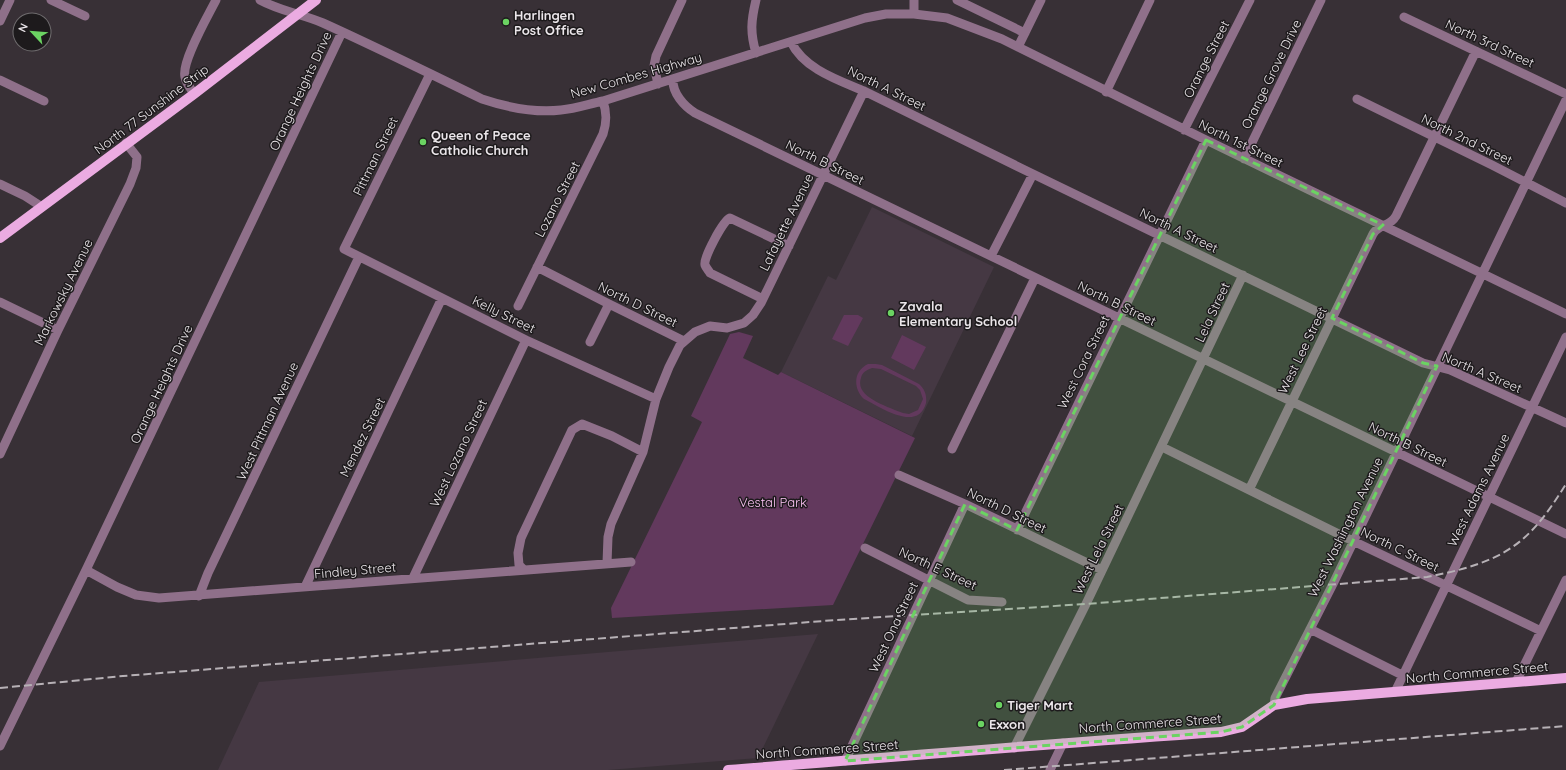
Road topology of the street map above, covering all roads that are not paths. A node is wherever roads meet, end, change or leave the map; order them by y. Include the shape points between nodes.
1 (10, 0) edge
2 (51, 0) edge
3 (216, 0) edge
4 (260, 0) edge
5 (316, 0) edge
6 (682, 0) edge
7 (756, 0) edge
8 (914, 0) edge
9 (957, 0) edge
10 (1041, 0) edge
11 (1150, 0) edge
12 (1250, 0) edge
13 (1321, 0) edge
14 (297, 14) junction
15 (914, 14) junction
16 (85, 16) dead end
17 (1404, 17) dead end
18 (0, 21) edge
19 (342, 32) junction
20 (1025, 33) junction
21 (791, 42) junction
22 (1018, 47) junction
23 (1476, 51) junction
24 (756, 53) junction
25 (430, 74) junction
26 (673, 79) junction
27 (0, 80) edge
28 (658, 84) junction
29 (864, 91) junction
30 (1106, 92) junction
31 (194, 94) junction
32 (1566, 94) edge
33 (1357, 99) dead end
34 (1566, 100) edge
35 (44, 101) dead end
36 (603, 101) junction
37 (1184, 130) junction
38 (1433, 137) junction
39 (1206, 140) junction
40 (126, 143) junction
41 (1244, 158) junction
42 (1033, 174) junction
43 (823, 175) junction
44 (1526, 182) junction
45 (0, 184) edge
46 (1566, 203) edge
47 (42, 207) junction
48 (1384, 226) junction
49 (1160, 235) junction
50 (0, 238) edge
51 (789, 246) junction
52 (344, 249) joint
53 (992, 256) junction
54 (359, 257) junction
55 (537, 267) junction
56 (1482, 273) junction
57 (1243, 275) junction
58 (1035, 278) junction
59 (442, 298) junction
60 (763, 299) junction
61 (0, 302) edge
62 (609, 304) junction
63 (518, 306) dead end
64 (1566, 314) edge
65 (1119, 318) junction
66 (1332, 318) junction
67 (58, 330) junction
68 (1566, 337) edge
69 (526, 340) junction
70 (684, 341) junction
71 (590, 342) dead end
72 (1204, 359) junction
73 (1437, 366) junction
74 (656, 399) junction
75 (1291, 402) junction
76 (1532, 407) junction
77 (1566, 423) edge
78 (1162, 446) junction
79 (952, 449) dead end
80 (643, 452) junction
81 (1396, 452) junction
82 (0, 454) edge
83 (899, 475) dead end
84 (1249, 490) junction
85 (1489, 497) junction
86 (965, 504) junction
87 (1017, 530) junction
88 (1566, 534) edge
89 (1353, 541) junction
90 (865, 548) dead end
91 (630, 562) dead end
92 (607, 563) junction
93 (86, 570) junction
94 (524, 570) junction
95 (1102, 570) junction
96 (413, 578) junction
97 (929, 579) junction
98 (1566, 580) edge
99 (1446, 586) junction
100 (305, 587) junction
101 (200, 596) junction
102 (1002, 602) dead end
103 (1310, 629) junction
104 (1541, 631) junction
105 (1402, 675) junction
106 (1566, 678) edge
107 (1516, 682) junction
108 (1395, 692) junction
109 (1274, 705) junction
110 (1063, 743) junction
111 (0, 746) edge
112 (1014, 748) junction
113 (845, 761) junction
114 (728, 770) edge
115 (1050, 770) edge

1 - 18 street
2 - 16 street
3 - 31 street via 185,68 185,78
4 - 14 street, New Combes Highway
5 - 14 main road, North 77 Sunshine Strip
6 - 28 street via 656,56 654,66
7 - 24 street via 751,24 751,36
8 - 15 street
9 - 20 street
10 - 20 street
11 - 30 street
12 - 37 street, Orange Street
13 - 41 street, Orange Grove Drive
14 - 19 street, New Combes Highway
14 - 31 main road, North 77 Sunshine Strip
15 - 21 street, New Combes Highway via 886,14 865,18
15 - 22 street, North 1st Street via 947,18
17 - 23 street, North 3rd Street
19 - 25 street, New Combes Highway
19 - 93 street, Orange Heights Drive
20 - 22 street
21 - 24 street, New Combes Highway
21 - 29 street, North A Street via 804,61
22 - 30 street, North 1st Street
23 - 32 street, North 3rd Street
23 - 38 street, West Lee Street
24 - 26 street, New Combes Highway
25 - 36 street, New Combes Highway via 482,99 521,109 560,110
25 - 52 street, Pittman Street
26 - 28 street, New Combes Highway
26 - 43 street, North B Street via 672,84 679,98 688,109
27 - 35 street
28 - 36 street, New Combes Highway
29 - 42 street, North A Street
29 - 43 street, Lafayette Avenue
30 - 37 street, North 1st Street
31 - 40 main road, North 77 Sunshine Strip
33 - 38 street, North 2nd Street
34 - 44 street, West Washington Avenue
36 - 55 street, Lozano Street via 607,120 603,134
37 - 39 street, North 1st Street
38 - 44 street, North 2nd Street
38 - 48 street, West Lee Street via 1396,216 1390,224
39 - 41 street, North 1st Street
39 - 49 street, West Cora Street
40 - 47 main road, North 77 Sunshine Strip
40 - 67 street, Markowsky Avenue via 137,157 136,168
41 - 48 street, North 1st Street
42 - 49 street, North A Street
42 - 53 street
43 - 51 street, Lafayette Avenue
43 - 53 street, North B Street
44 - 46 street, North 2nd Street
44 - 56 street, West Washington Avenue
45 - 47 street
47 - 50 main road, North 77 Sunshine Strip
48 - 56 street, North 1st Street
48 - 66 street, West Lee Street via 1372,234
49 - 57 street, North A Street
49 - 65 street, West Cora Street
51 - 60 street, Lafayette Avenue
51 - 60 street via 730,218 726,219 716,236 705,261 710,273
52 - 54 street, Kelly Street
53 - 58 street, North B Street
54 - 59 street, Kelly Street
54 - 101 street, West Pittman Avenue via 208,574
55 - 62 street, North D Street
55 - 63 street, Lozano Street
56 - 64 street, North 1st Street
56 - 73 street, West Washington Avenue
57 - 66 street, North A Street
57 - 72 street, Lela Street
58 - 65 street, North B Street
58 - 79 street
59 - 69 street, Kelly Street
59 - 100 street, Mendez Street
60 - 70 street, North D Street via 753,315 744,323 727,328 710,326 695,332
61 - 67 street
62 - 70 street, North D Street
62 - 71 street
65 - 72 street, North B Street
65 - 87 street, West Cora Street
66 - 73 street, North A Street via 1423,363
66 - 75 street, West Lee Street
67 - 82 street, Markowsky Avenue
68 - 76 street, West Adams Avenue
69 - 74 street, Kelly Street
69 - 96 street, West Lozano Street
70 - 74 street via 669,367
72 - 75 street, North B Street
72 - 78 street, West Lela Street
73 - 76 street, North A Street
73 - 81 street, West Washington Avenue
74 - 80 street
75 - 81 street, North B Street
75 - 84 street, West Lee Street
76 - 77 street, North A Street
76 - 85 street, West Adams Avenue
78 - 84 street, North C Street
78 - 95 street, West Lela Street
80 - 92 street via 611,524
80 - 94 street via 582,424 572,430 521,538 519,565
81 - 85 street, North B Street
81 - 89 street, West Washington Avenue
83 - 86 street, North D Street
84 - 89 street, North C Street
85 - 88 street, North B Street
85 - 99 street, West Adams Avenue
86 - 87 street, North D Street
86 - 97 street, West Ona Street
87 - 95 street, North D Street
89 - 99 street, North C Street
89 - 103 street, West Washington Avenue
90 - 97 street, North E Street
91 - 92 street, Findley Street
92 - 94 street, Findley Street
93 - 101 street, Findley Street via 136,595 159,598
93 - 111 street, Orange Heights Drive
94 - 96 street, Findley Street
95 - 112 street, West Lela Street
96 - 100 street, Findley Street
97 - 102 street, North E Street via 968,600
97 - 113 street, West Ona Street
98 - 104 street
99 - 104 street, North C Street
99 - 105 street, West Adams Avenue
100 - 101 street, Findley Street
103 - 105 street
103 - 109 street, West Washington Avenue
104 - 107 street
105 - 108 street, West Adams Avenue
106 - 107 main road, North Commerce Street
107 - 108 main road, North Commerce Street
108 - 109 main road, North Commerce Street via 1307,699
109 - 110 main road, North Commerce Street via 1242,727 1221,732
110 - 112 main road, North Commerce Street
110 - 115 street
112 - 113 main road, North Commerce Street
113 - 114 main road, North Commerce Street

